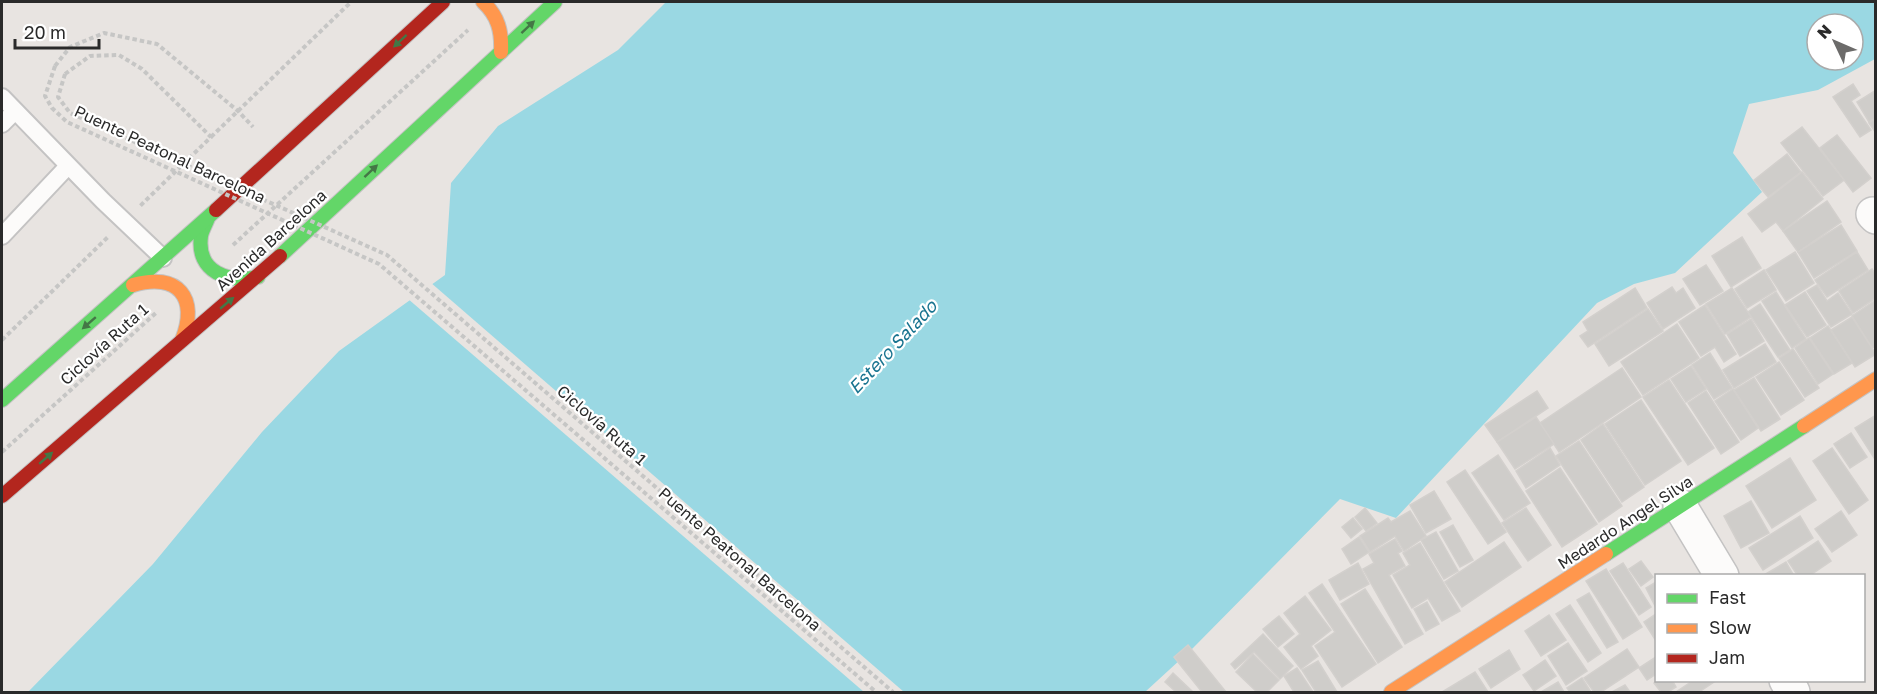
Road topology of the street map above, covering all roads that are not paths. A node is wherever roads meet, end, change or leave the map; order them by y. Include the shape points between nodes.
1 (443, 2) edge
2 (487, 5) edge
3 (551, 5) edge
4 (533, 7) dead end
5 (501, 52) junction
6 (2, 97) edge
7 (15, 111) junction
8 (2, 124) edge
9 (68, 166) junction
10 (208, 218) junction
11 (2, 236) edge
12 (163, 258) junction
13 (258, 277) junction
14 (133, 285) junction
15 (182, 340) junction
16 (1875, 379) edge
17 (2, 400) edge
18 (2, 496) edge
19 (1680, 506) junction
20 (1721, 574) edge
21 (1403, 689) edge

1 -> 10 main road
2 - 5 main road via 499,20
3 - 4 main road
5 -> 3 main road, Avenida Barcelona
13 -> 5 main road, Avenida Barcelona
6 - 7 lane
7 - 8 lane
7 - 9 lane
9 - 11 lane
9 - 12 lane
10 - 12 main road
10 - 13 main road via 201,234 202,252 209,267 231,281
12 - 14 main road
15 -> 13 main road, Avenida Barcelona
14 - 15 main road via 145,279 158,279 181,291 191,315
14 -> 17 main road
18 -> 15 main road, Avenida Barcelona
16 - 19 main road, Medardo Angel Silva
19 - 20 street
19 - 21 main road, Medardo Angel Silva

